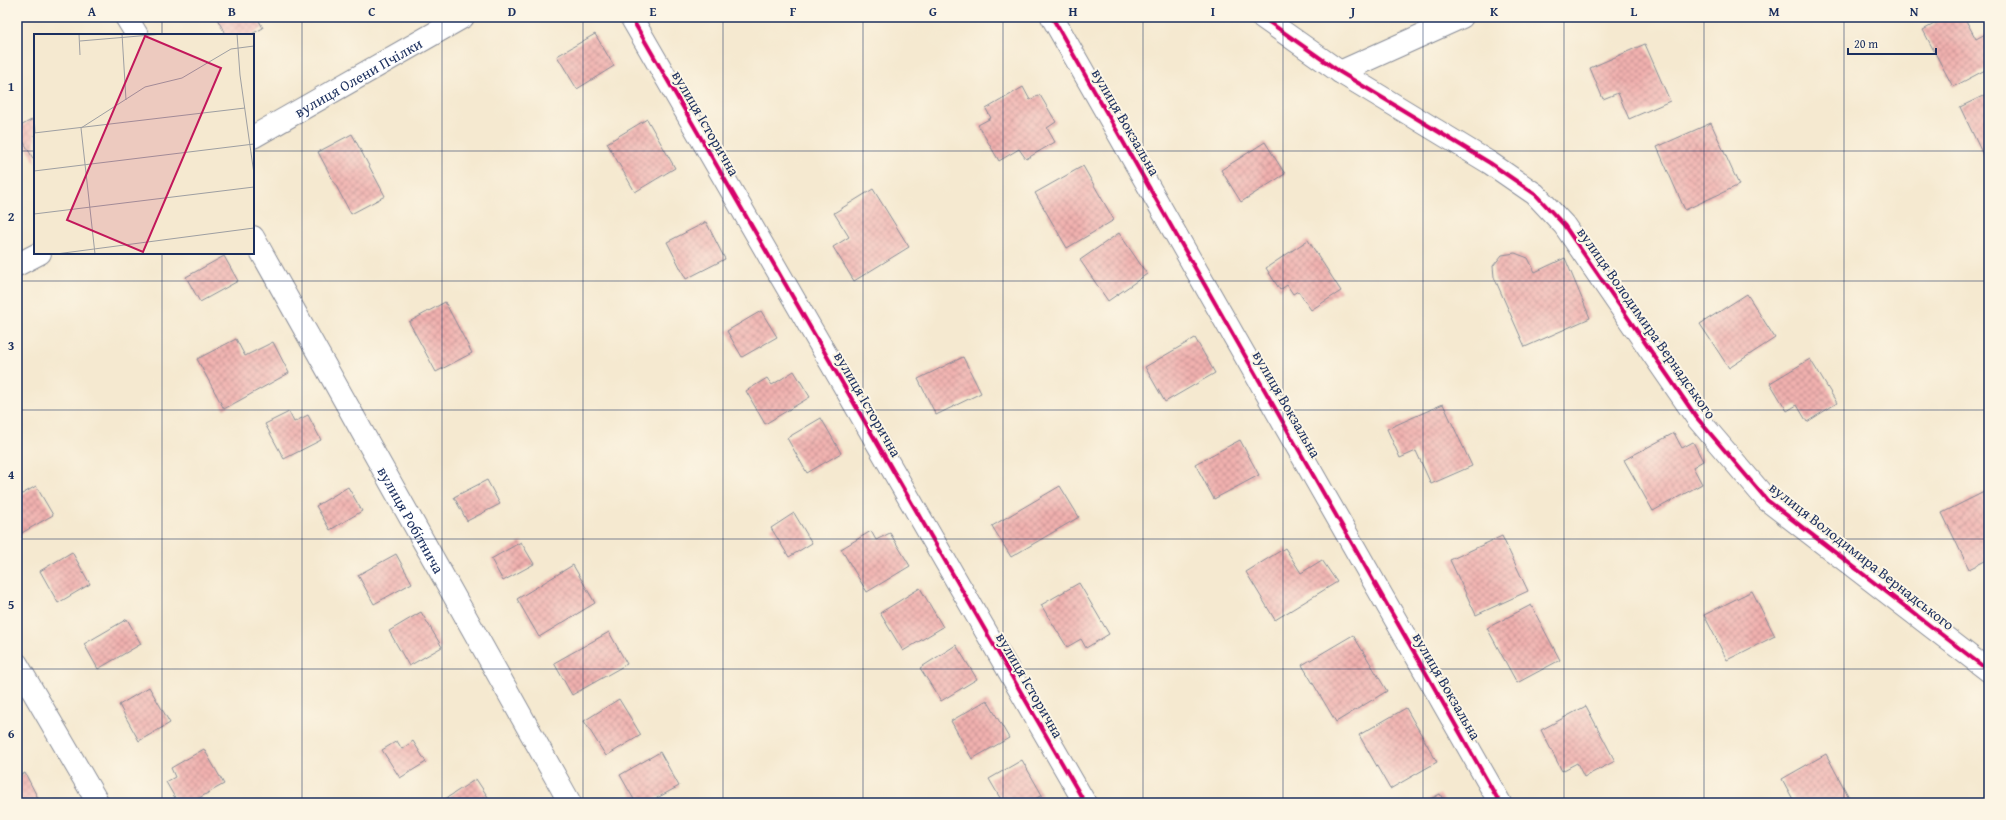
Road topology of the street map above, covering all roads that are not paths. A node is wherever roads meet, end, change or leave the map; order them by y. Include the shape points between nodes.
1 (126, 17) edge
2 (463, 17) edge
3 (630, 17) edge
4 (1052, 17) edge
5 (1262, 17) edge
6 (1462, 17) edge
7 (136, 34) edge
8 (1340, 72) junction
9 (254, 136) edge
10 (254, 239) edge
11 (38, 254) edge
12 (17, 265) edge
13 (17, 664) edge
14 (1989, 671) edge
15 (98, 803) edge
16 (570, 803) edge
17 (1084, 803) edge
18 (1500, 803) edge

1 - 7 street
2 - 9 street, вулиця Олени Пчілки
3 - 17 street, вулиця Історична
4 - 18 street, вулиця Вокзальна
5 - 8 street, вулиця Володимира Вернадського
6 - 8 street
8 - 14 street, вулиця Володимира Вернадського via 1490,162 1536,194 1564,225 1696,418 1767,500
10 - 16 street, вулиця Робітнича
11 - 12 street
13 - 15 street

